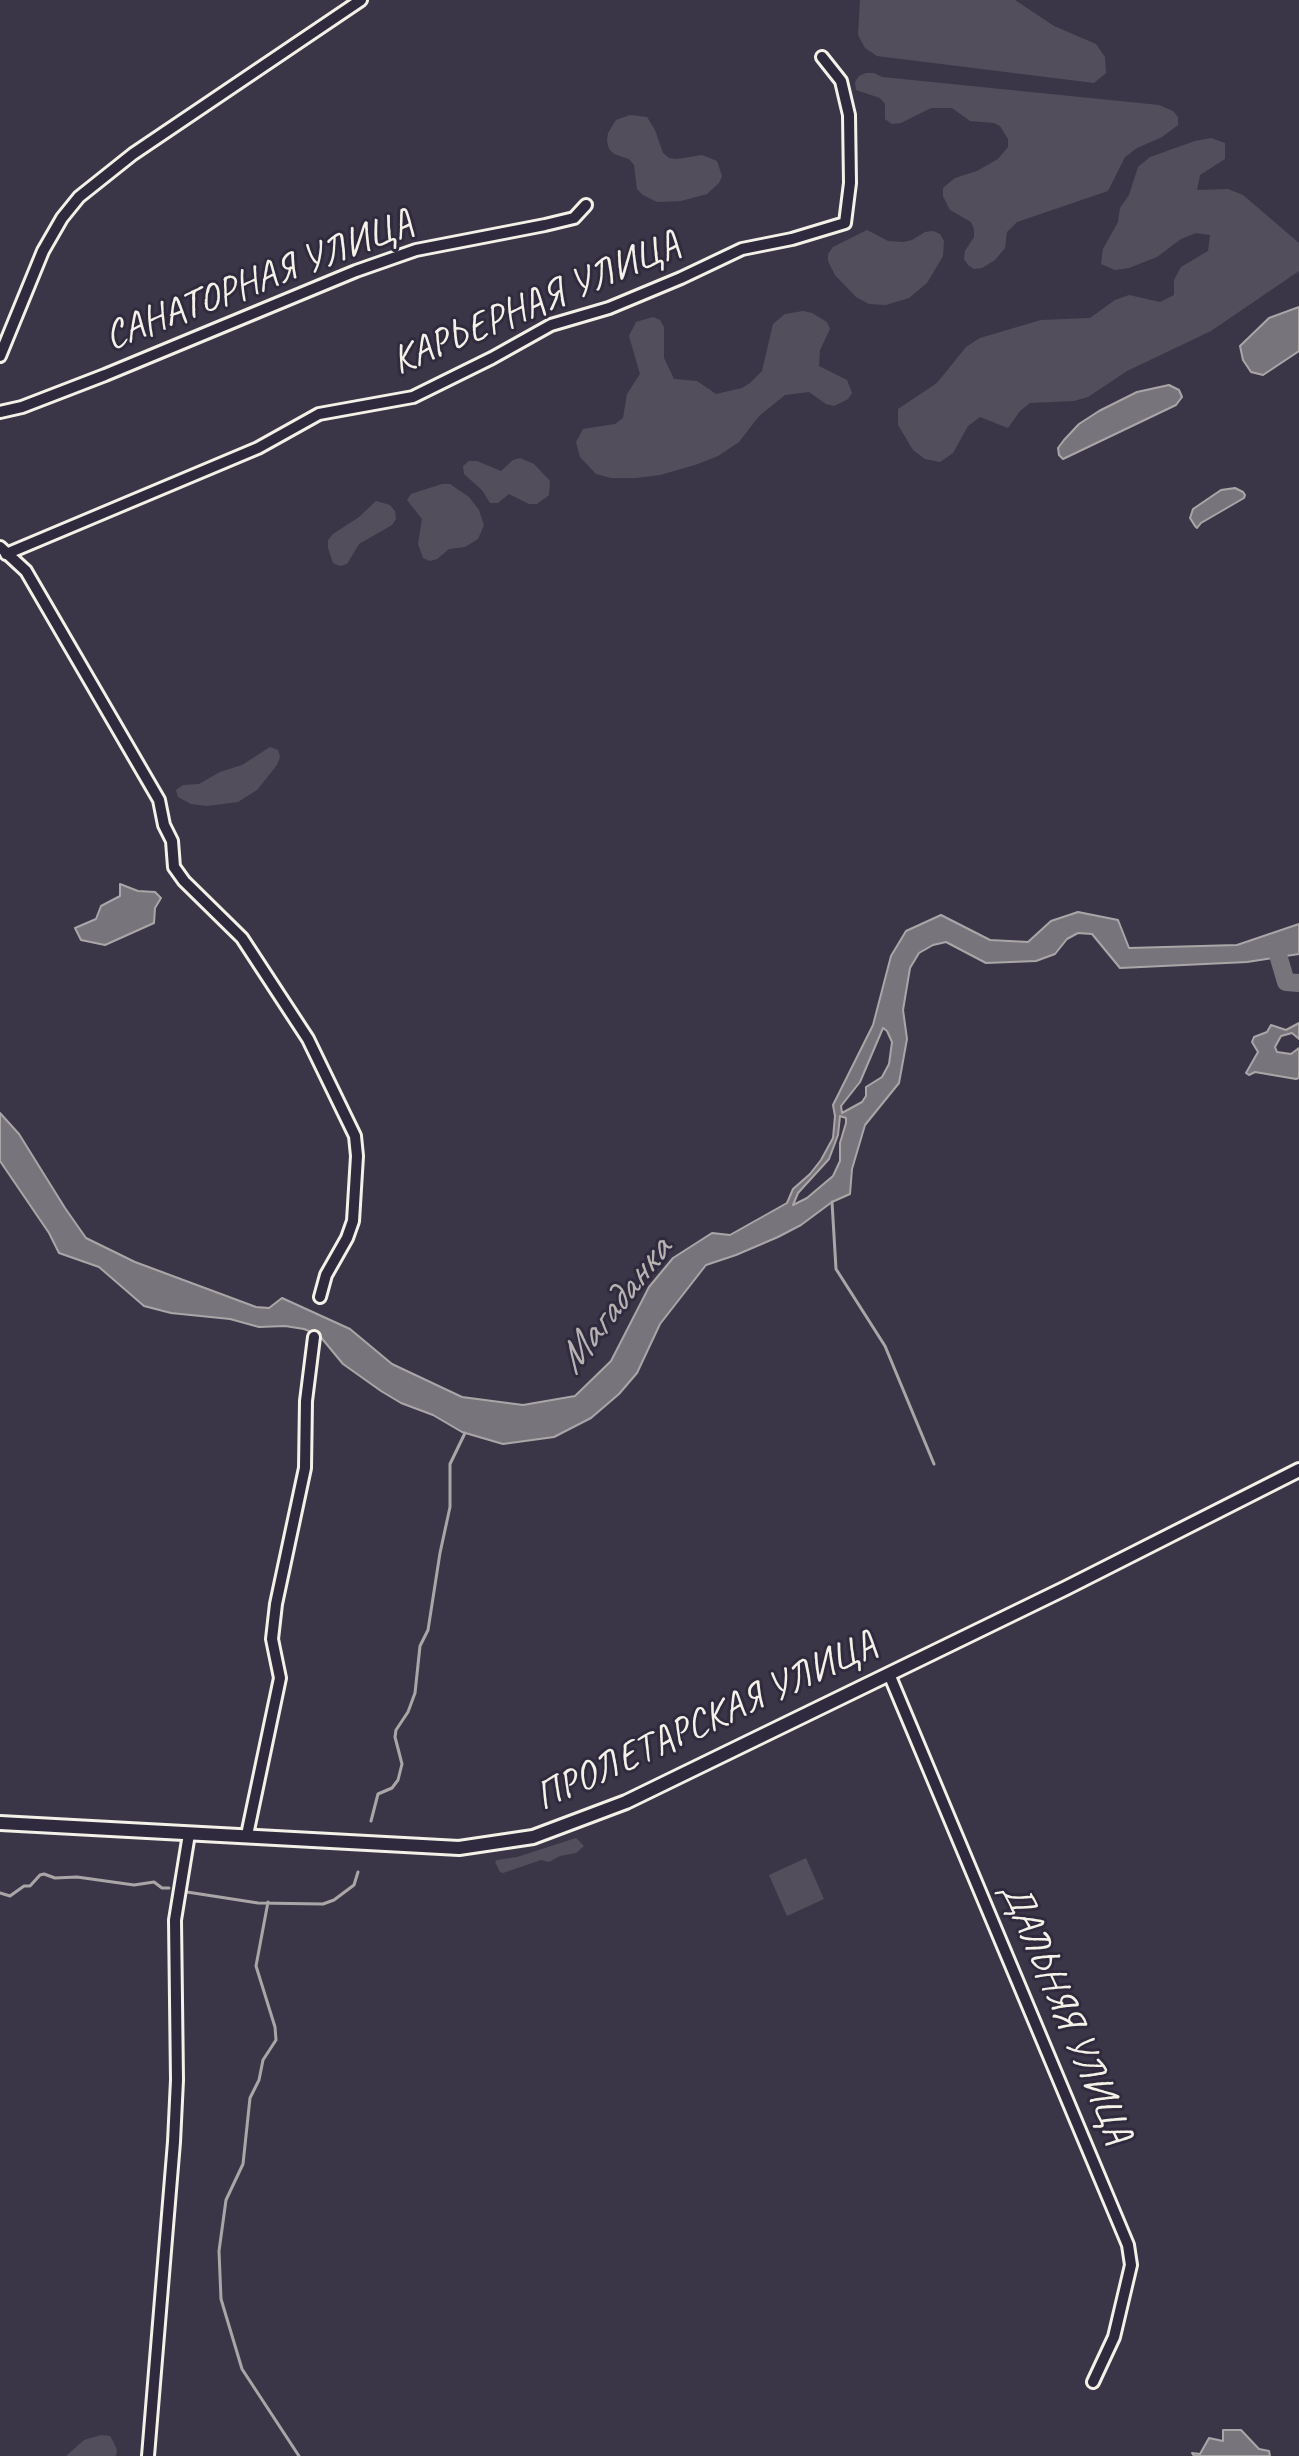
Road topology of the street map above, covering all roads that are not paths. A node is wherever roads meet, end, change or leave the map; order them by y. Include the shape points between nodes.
1 (361, 0) edge
2 (822, 57) dead end
3 (586, 205) dead end
4 (0, 356) edge
5 (0, 412) edge
6 (3, 550) edge
7 (320, 1297) dead end
8 (314, 1337) dead end
9 (1299, 1470) edge
10 (889, 1674) junction
11 (0, 1823) edge
12 (189, 1834) junction
13 (247, 1835) junction
14 (1093, 2382) dead end
15 (148, 2456) edge

1 - 4 street via 87,189 70,206 43,251
2 - 6 street, КАРЬЕРНАЯ УЛИЦА via 841,81 849,115 845,223 742,249 609,308 551,325 413,397 319,414 258,448
3 - 5 street, САНАТОРНАЯ УЛИЦА via 574,218 416,250 356,271 118,370
6 - 7 street via 26,571 159,800 174,867 242,938 308,1039 355,1136 353,1221
8 - 13 street via 305,1468 272,1639 280,1678
9 - 10 main road, ПРОЛЕТАРСКАЯ УЛИЦА
10 - 13 main road, ПРОЛЕТАРСКАЯ УЛИЦА via 626,1802 533,1837 459,1848
10 - 14 street, ДАЛЬНЯЯ УЛИЦА via 1128,2245 1131,2265 1114,2337
11 - 12 main road, ПРОЛЕТАРСКАЯ УЛИЦА
12 - 13 main road, ПРОЛЕТАРСКАЯ УЛИЦА
12 - 15 street via 175,1920 174,2142

